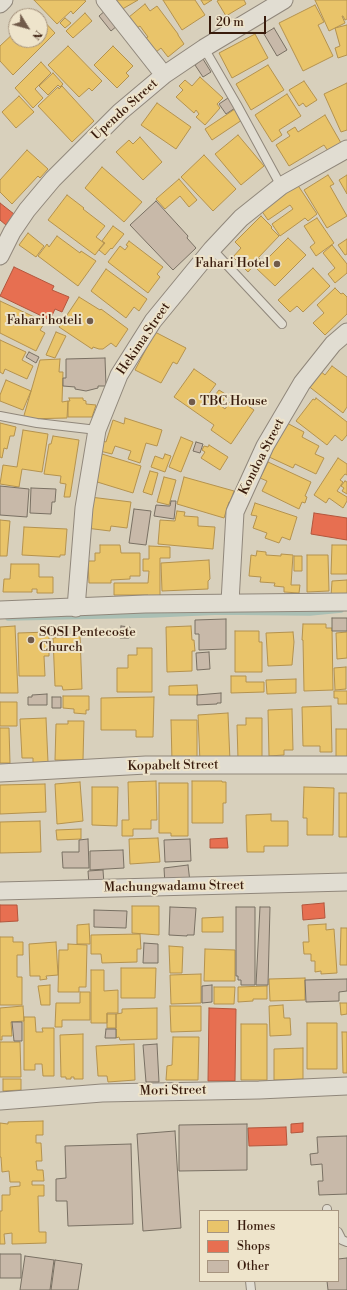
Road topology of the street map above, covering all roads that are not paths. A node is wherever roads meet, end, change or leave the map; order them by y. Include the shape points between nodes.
1 (4, 0) edge
2 (106, 0) edge
3 (284, 0) edge
4 (0, 4) edge
5 (204, 48) junction
6 (164, 75) junction
7 (347, 149) edge
8 (281, 186) junction
9 (6, 227) edge
10 (212, 250) junction
11 (0, 256) edge
12 (282, 324) dead end
13 (347, 332) edge
14 (0, 416) edge
15 (97, 430) junction
16 (230, 602) junction
17 (347, 602) edge
18 (76, 608) junction
19 (0, 610) edge
20 (347, 765) edge
21 (0, 773) edge
22 (347, 882) edge
23 (0, 891) edge
24 (347, 1086) edge
25 (0, 1101) edge
26 (339, 1234) edge
27 (347, 1242) edge

1 - 4 street
2 - 6 street
3 - 5 street, Upendo Street
5 - 6 street, Upendo Street
5 - 8 lane
6 - 9 street, Upendo Street via 120,112 53,179 27,210
7 - 8 street, Hekima Street
8 - 10 street, Hekima Street via 241,218
9 - 11 street, Upendo Street
10 - 12 lane
10 - 15 street, Hekima Street via 153,321 119,375
13 - 16 street, Kondoa Street via 302,383 265,446 235,512
14 - 15 lane
15 - 18 street, Hekima Street via 84,508
16 - 17 street
16 - 18 street
18 - 19 street
20 - 21 street, Kopabelt Street via 146,765
22 - 23 street, Machungwadamu Street
24 - 25 street, Mori Street via 102,1093
26 - 27 lane via 342,1240

